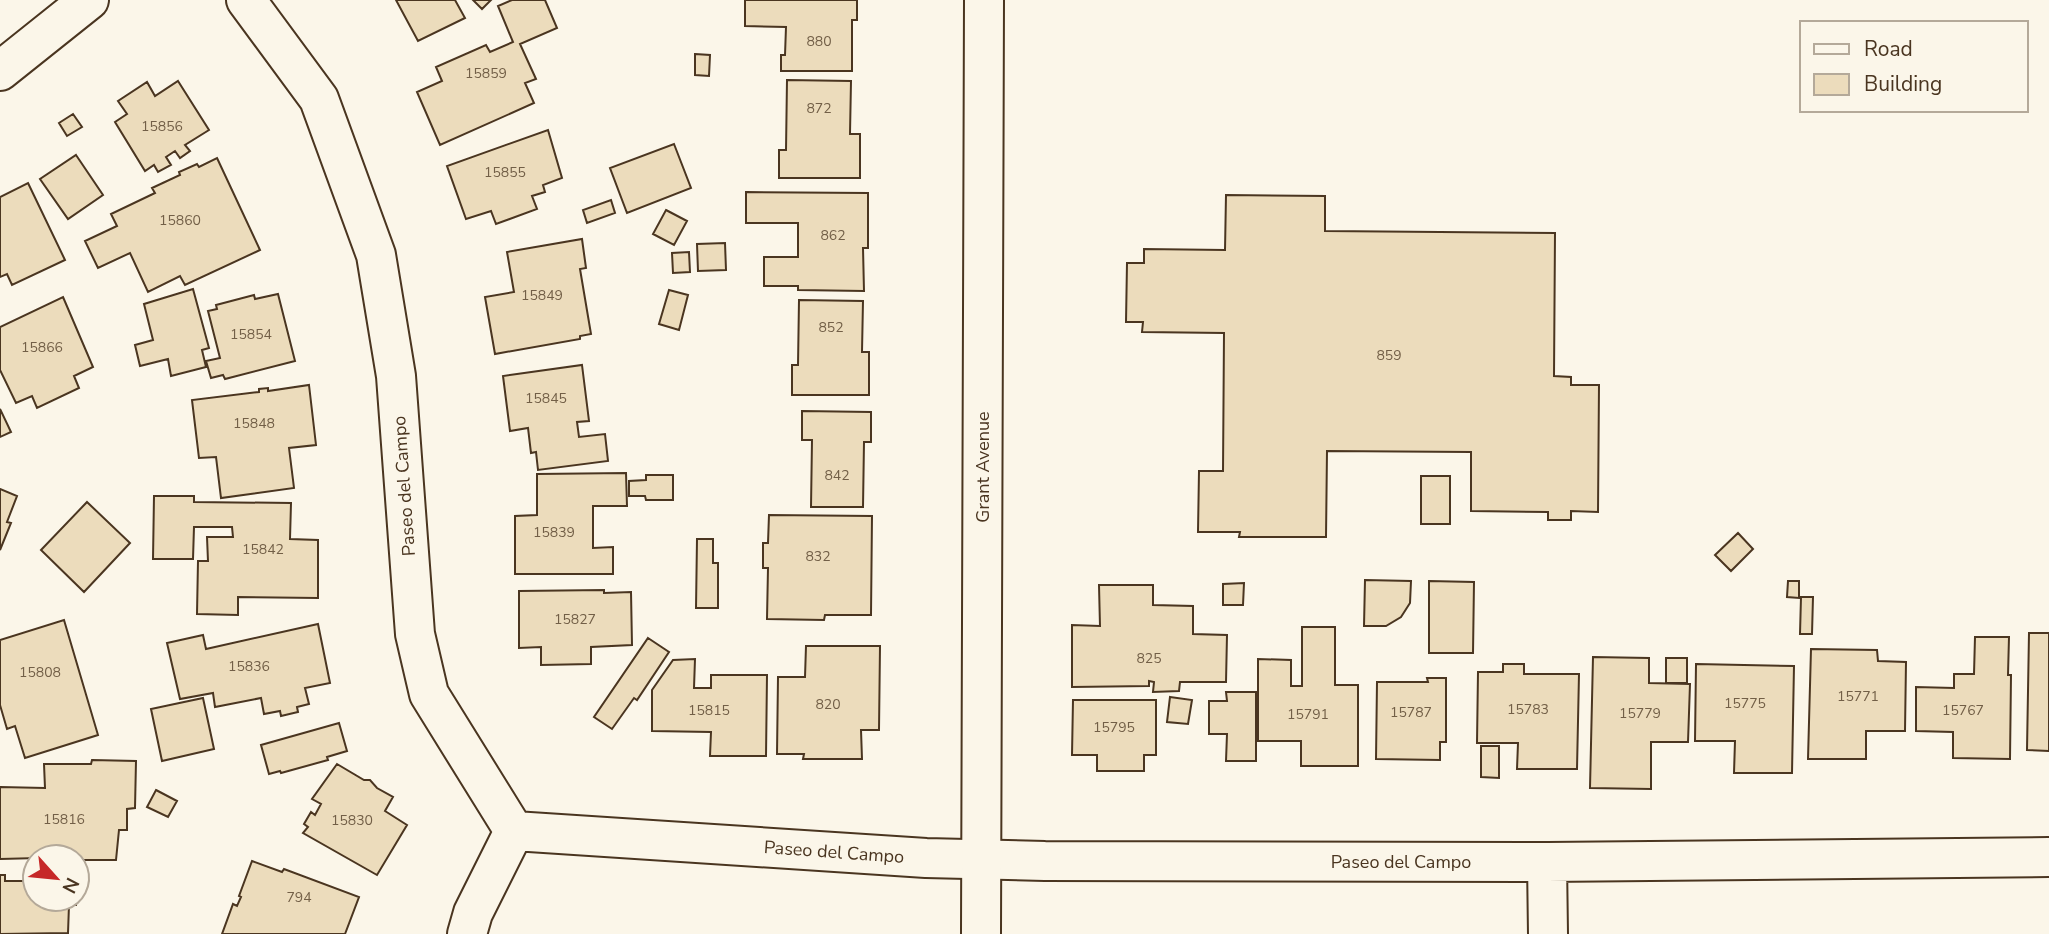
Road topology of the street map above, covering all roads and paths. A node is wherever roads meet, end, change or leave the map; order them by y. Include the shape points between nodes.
1 (89, 0) edge
2 (246, 0) edge
3 (984, 0) edge
4 (0, 71) edge
5 (514, 831) junction
6 (2049, 857) edge
7 (982, 860) junction
8 (1547, 862) junction
9 (467, 934) edge
10 (981, 934) edge
11 (1548, 934) edge

1 - 4 street
2 - 5 street, Paseo del Campo via 319,99 376,255 396,376 415,634 429,694
3 - 7 street, Grant Avenue
5 - 7 street, Paseo del Campo
5 - 9 street
6 - 8 street, Paseo del Campo
7 - 8 street, Paseo del Campo
7 - 10 street, Grant Avenue
8 - 11 street

